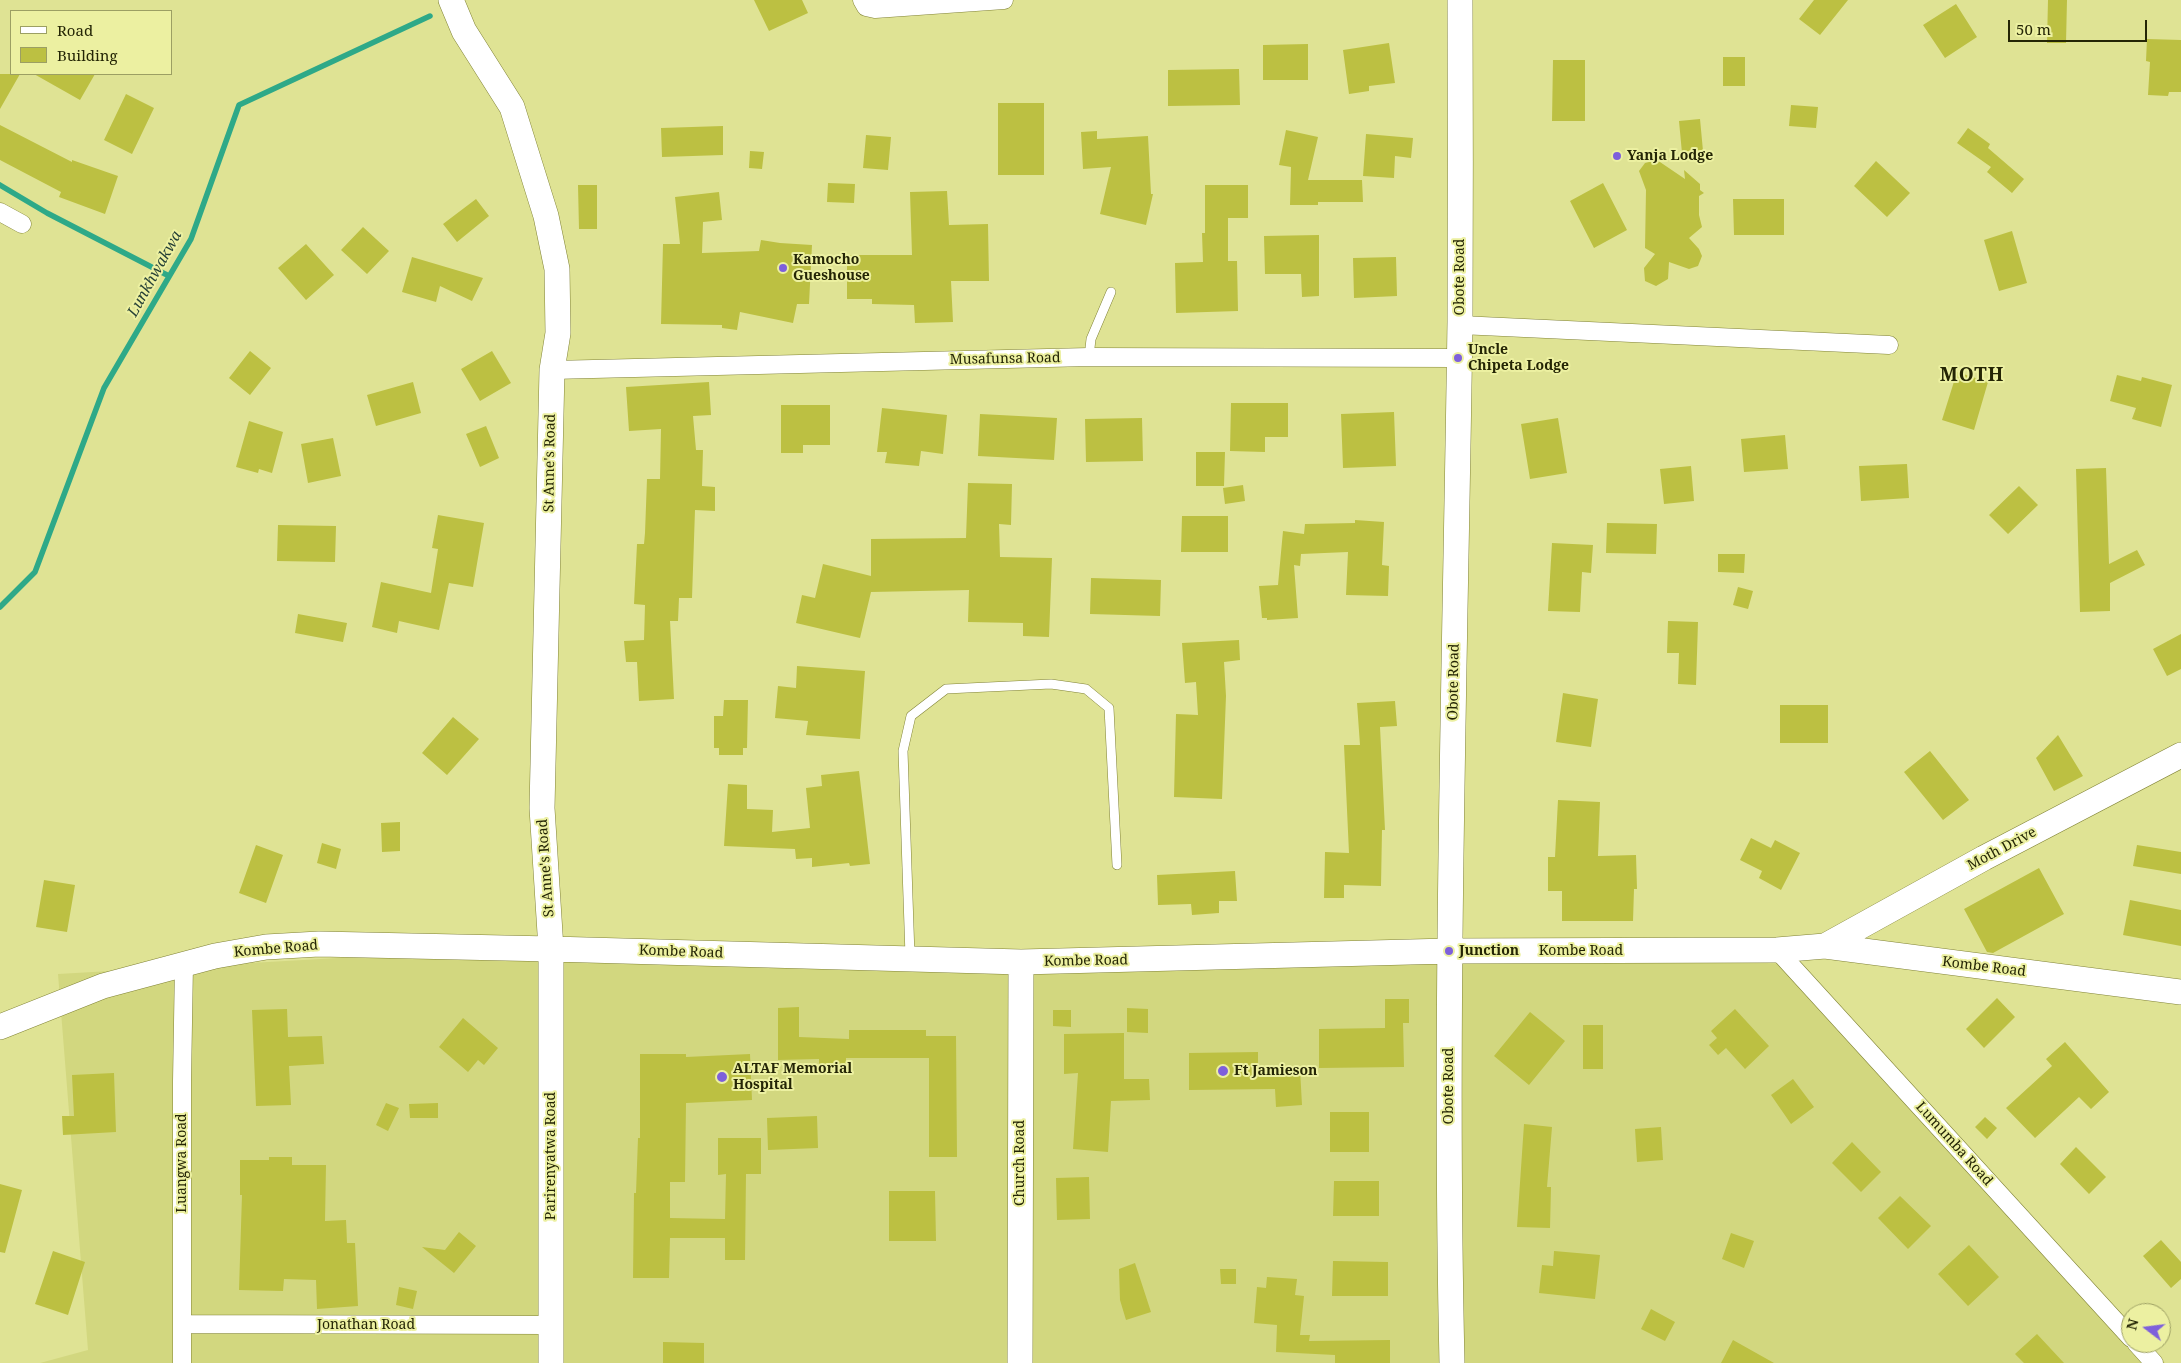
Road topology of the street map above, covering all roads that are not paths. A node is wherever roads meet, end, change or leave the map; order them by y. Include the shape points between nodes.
1 (451, 0) edge
2 (862, 0) edge
3 (1004, 0) edge
4 (1460, 0) edge
5 (0, 212) edge
6 (22, 224) dead end
7 (1111, 292) dead end
8 (1460, 325) junction
9 (1889, 345) dead end
10 (1089, 357) junction
11 (1458, 358) junction
12 (552, 370) junction
13 (2181, 754) edge
14 (1117, 865) dead end
15 (1825, 946) junction
16 (551, 949) junction
17 (1777, 950) junction
18 (1450, 952) junction
19 (910, 959) junction
20 (1021, 962) junction
21 (184, 964) junction
22 (2181, 992) edge
23 (0, 1027) edge
24 (182, 1324) junction
25 (550, 1326) junction
26 (2121, 1327) edge
27 (2145, 1353) edge
28 (182, 1363) edge
29 (551, 1363) edge
30 (1020, 1363) edge
31 (1452, 1363) edge
32 (2154, 1363) edge

1 - 12 street, St Anne's Road via 464,31 512,107 546,216 557,269 558,332
2 - 3 street via 875,10
4 - 8 street, Obote Road
5 - 6 street
7 - 10 lane via 1091,339
8 - 9 street
8 - 11 street, Obote Road
10 - 11 street, Musafunsa Road
10 - 12 street, Musafunsa Road
11 - 18 street, Obote Road
12 - 16 street, St Anne's Road via 542,808
13 - 15 street, Moth Drive
14 - 19 lane via 1109,708 1086,690 1051,684 946,689 911,716 903,751
15 - 17 street, Kombe Road
15 - 22 street, Kombe Road
16 - 19 street, Kombe Road
16 - 21 street, Kombe Road via 319,944 266,947
16 - 25 street, Parirenyatwa Road
17 - 18 street, Kombe Road
17 - 26 street, Lumumba Road
18 - 20 street, Kombe Road
18 - 31 street, Obote Road
19 - 20 street, Kombe Road
20 - 30 street, Church Road
21 - 23 street, Kombe Road via 103,986
21 - 24 street, Luangwa Road
24 - 25 street, Jonathan Road
24 - 28 street, Luangwa Road
25 - 29 street, Parirenyatwa Road
27 - 32 street

